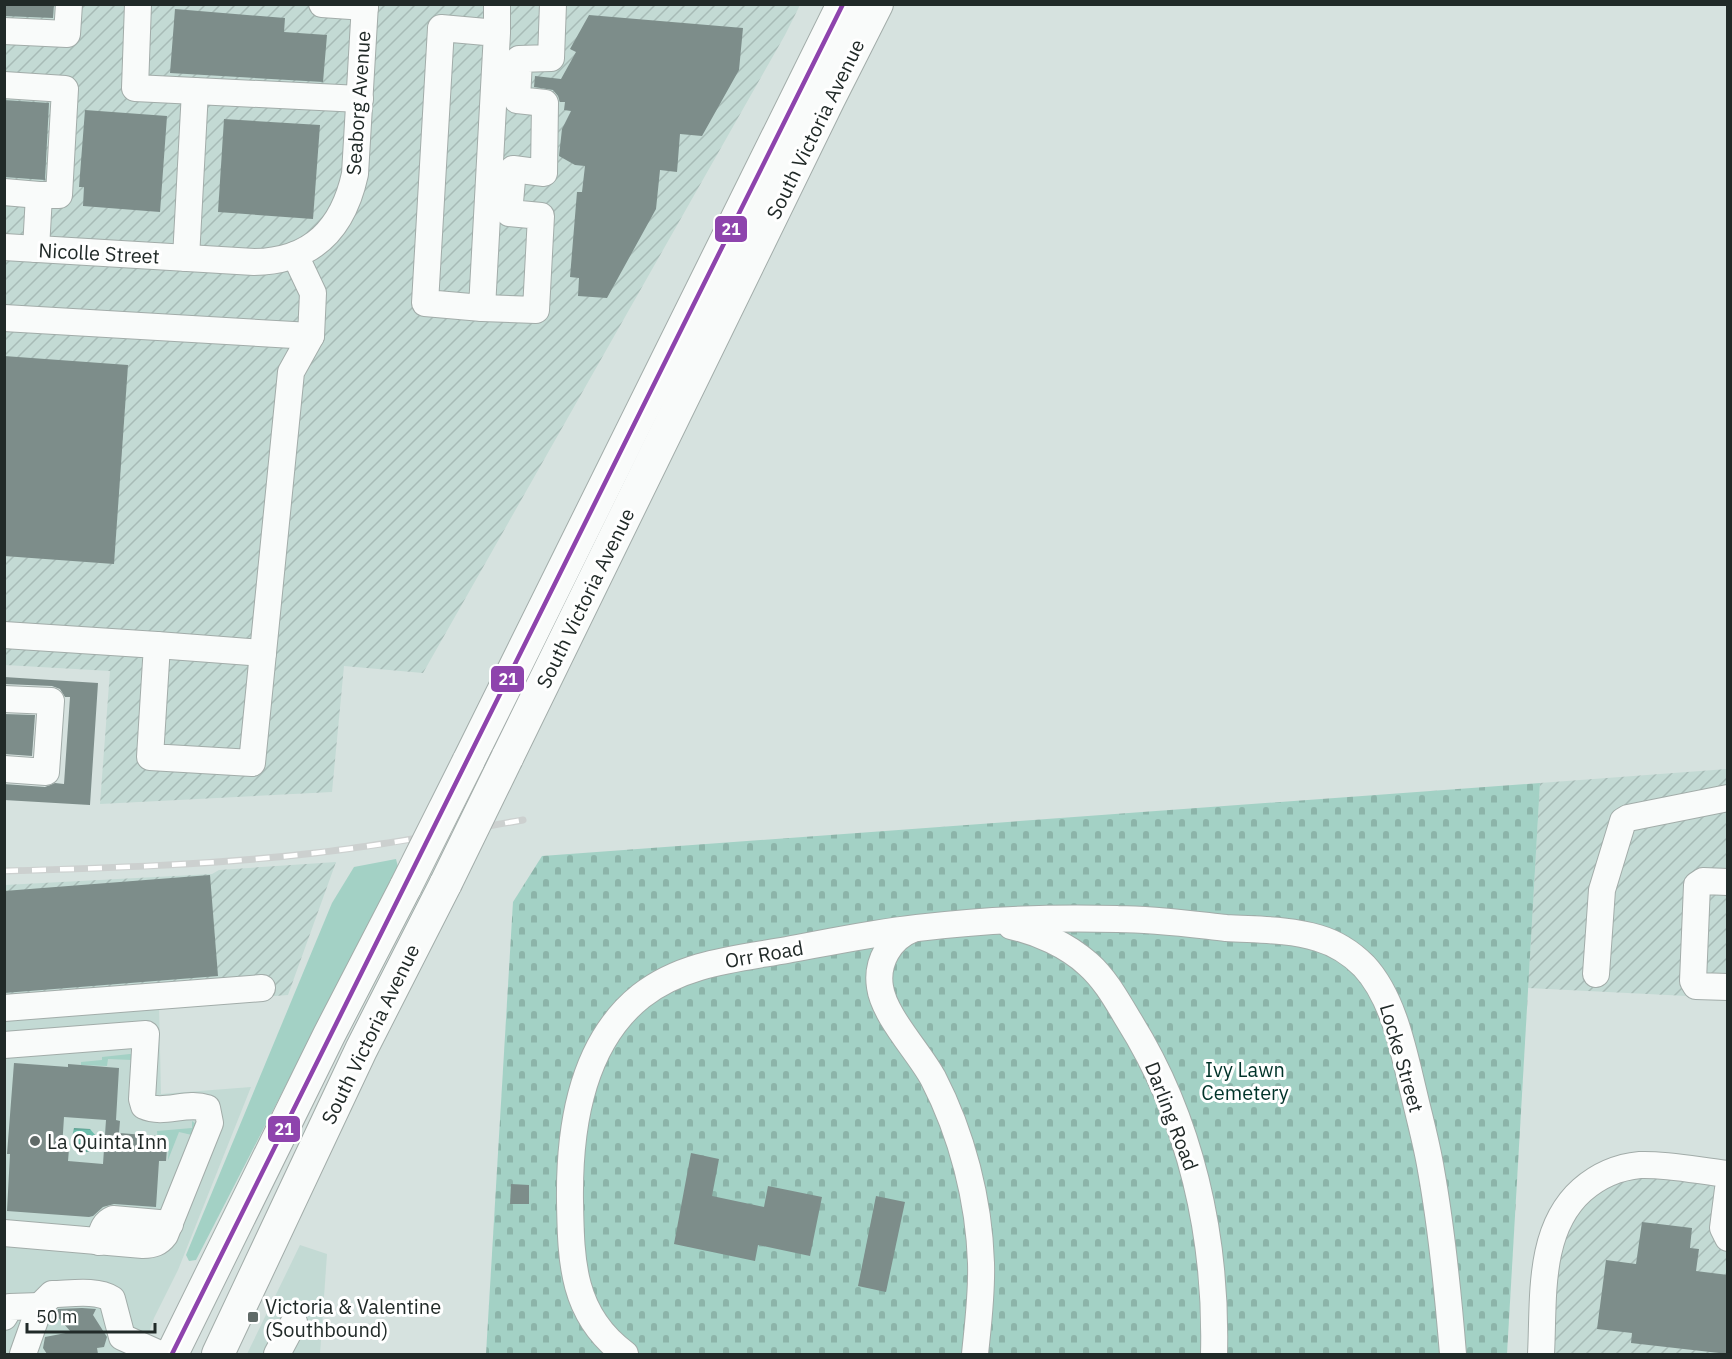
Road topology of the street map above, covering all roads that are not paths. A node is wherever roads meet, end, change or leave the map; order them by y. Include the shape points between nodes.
1 (69, 4) edge
2 (138, 4) edge
3 (322, 4) edge
4 (497, 4) edge
5 (553, 4) edge
6 (843, 4) edge
7 (877, 4) edge
8 (365, 6) edge
9 (4, 31) edge
10 (497, 33) junction
11 (4, 85) edge
12 (195, 91) junction
13 (360, 99) junction
14 (4, 192) edge
15 (39, 195) junction
16 (4, 247) edge
17 (36, 249) junction
18 (295, 255) junction
19 (190, 258) junction
20 (482, 308) junction
21 (4, 318) edge
22 (311, 336) junction
23 (4, 636) edge
24 (157, 645) junction
25 (263, 653) junction
26 (4, 699) edge
27 (4, 769) edge
28 (1728, 798) edge
29 (1728, 882) edge
30 (993, 922) junction
31 (916, 928) junction
32 (1596, 974) dead end
33 (1728, 987) edge
34 (262, 988) dead end
35 (4, 1008) edge
36 (4, 1045) edge
37 (1728, 1174) edge
38 (1728, 1189) edge
39 (4, 1233) edge
40 (1728, 1238) edge
41 (40, 1306) junction
42 (4, 1317) edge
43 (294, 1322) dead end
44 (120, 1346) edge
45 (23, 1354) edge
46 (159, 1354) edge
47 (172, 1354) edge
48 (218, 1354) edge
49 (277, 1354) edge
50 (625, 1354) edge
51 (975, 1354) edge
52 (1214, 1354) edge
53 (1453, 1354) edge
54 (1541, 1354) edge

1 - 9 street via 67,34
2 - 12 street via 135,88
3 - 8 street
4 - 10 street
5 - 20 street via 551,58 519,58 517,100 545,103 544,173 513,169 510,213 541,216 536,310
6 - 47 main road, South Victoria Avenue, bridge
7 - 48 main road, South Victoria Avenue, bridge via 356,1060
8 - 13 street, Seaborg Avenue
10 - 20 street
10 - 20 street via 441,28 425,303
11 - 15 street via 65,89 59,195
12 - 13 street
12 - 19 street
13 - 18 street, Seaborg Avenue via 350,197 326,235
14 - 15 street
15 - 17 street
16 - 17 street, Nicolle Street
17 - 19 street, Nicolle Street
18 - 19 street, Seaborg Avenue via 268,261
18 - 22 street via 313,292
21 - 22 street
22 - 25 street via 291,372
23 - 24 street
24 - 25 street
24 - 25 street via 150,757 252,763
26 - 27 street via 51,701 46,772
28 - 32 street via 1623,821 1602,890
29 - 33 street via 1703,881 1697,885 1693,981 1696,986
30 - 31 street, Orr Road
30 - 52 street, Darling Road via 1039,935 1088,964 1109,988 1153,1061 1179,1124 1198,1188 1210,1253
30 - 53 street, Locke Street via 1121,919 1294,933 1329,942 1359,961 1381,989 1404,1051 1431,1168 1447,1274
31 - 50 street, Orr Road via 705,965 653,987 624,1012 601,1042 586,1077 574,1141 571,1234 576,1280 584,1305 597,1328
31 - 51 street via 900,936 888,950 880,967 879,985 884,1003 933,1077 967,1167 981,1263
34 - 35 street
36 - 39 street via 146,1034 144,1106 158,1110 198,1105 207,1108 210,1123 165,1235 153,1245
37 - 54 street via 1640,1166 1603,1175 1577,1194 1558,1220 1547,1255
38 - 40 street via 1723,1228
41 - 42 street via 10,1307
41 - 44 street via 52,1294 104,1294 111,1299
41 - 45 street
43 - 49 street
44 - 46 street

